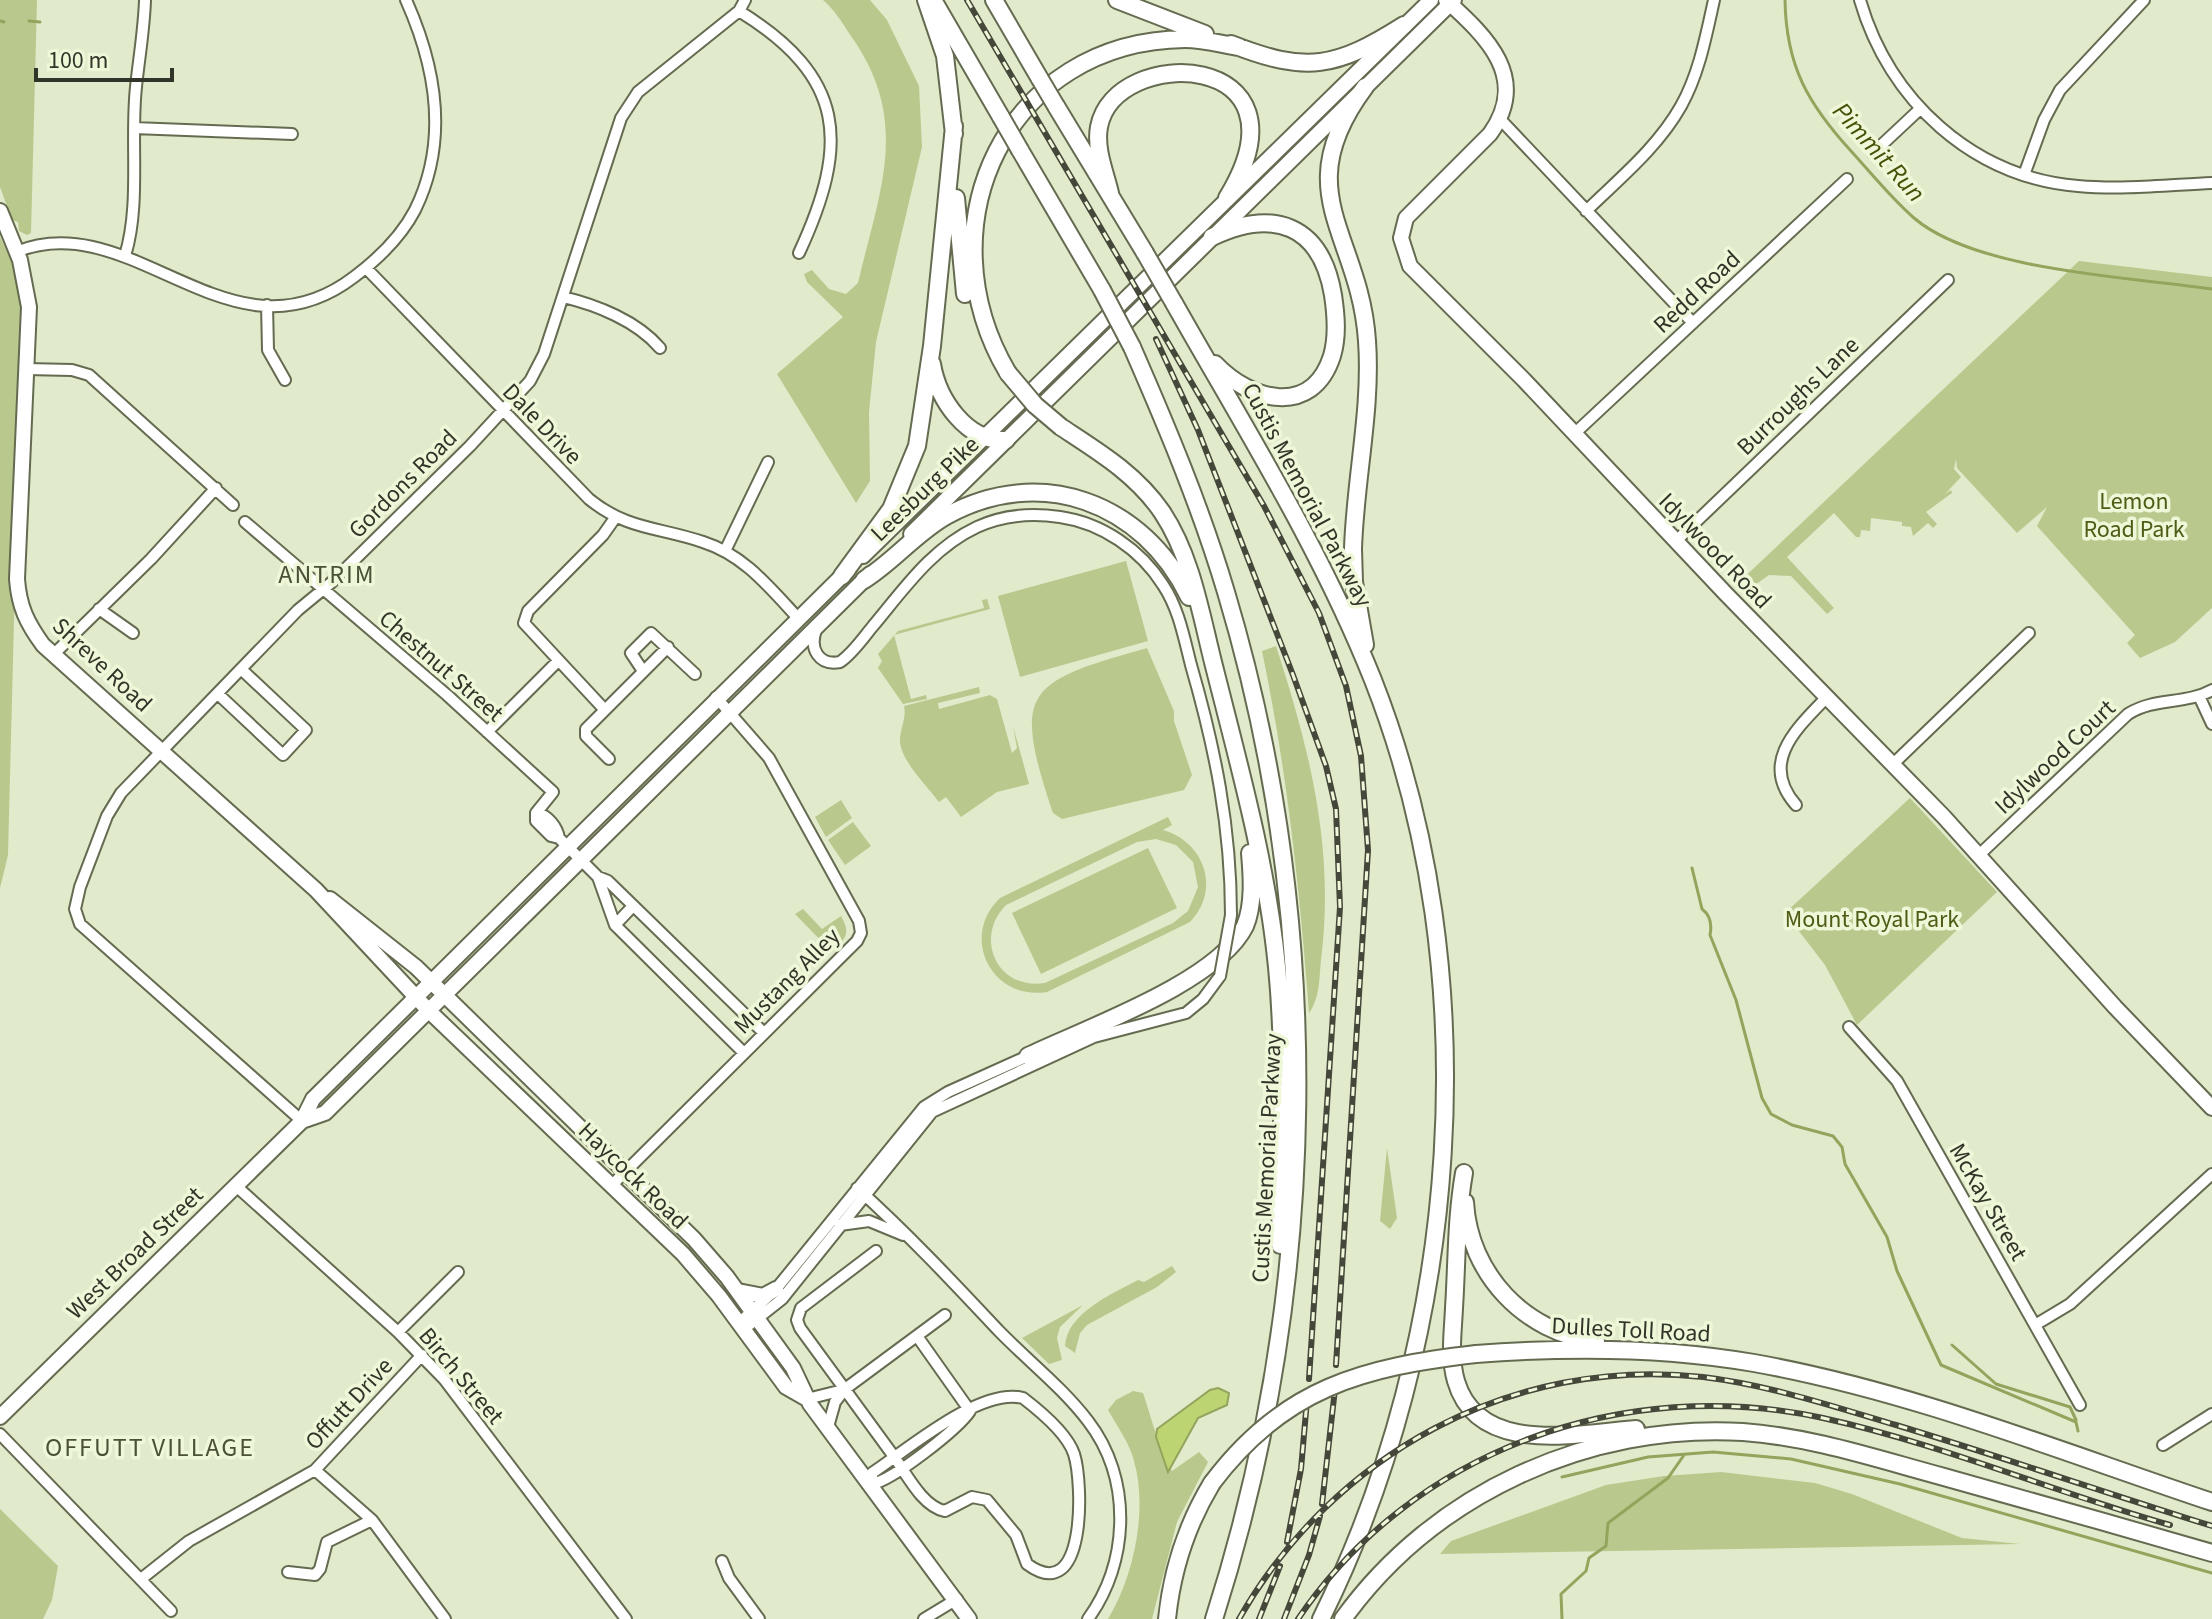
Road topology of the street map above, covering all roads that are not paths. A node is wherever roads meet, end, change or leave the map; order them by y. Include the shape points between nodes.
1 (145, 0) edge
2 (406, 0) edge
3 (745, 0) edge
4 (926, 0) edge
5 (933, 0) edge
6 (994, 0) edge
7 (1117, 0) edge
8 (1431, 0) edge
9 (1714, 0) edge
10 (1860, 0) edge
11 (2144, 0) edge
12 (1450, 1) edge
13 (739, 11) junction
14 (1404, 25) junction
15 (1239, 47) junction
16 (1365, 87) junction
17 (1920, 109) junction
18 (1500, 119) junction
19 (954, 126) junction
20 (134, 128) junction
21 (292, 134) dead end
22 (1873, 153) dead end
23 (2024, 175) junction
24 (1847, 179) dead end
25 (2212, 183) edge
26 (1110, 193) junction
27 (1227, 198) junction
28 (0, 211) edge
29 (1586, 211) junction
30 (1212, 237) junction
31 (16, 252) junction
32 (799, 253) dead end
33 (125, 256) junction
34 (366, 268) junction
35 (1948, 280) dead end
36 (563, 297) junction
37 (267, 305) junction
38 (1693, 323) junction
39 (932, 346) junction
40 (1198, 346) junction
41 (660, 348) dead end
42 (1005, 367) junction
43 (26, 369) junction
44 (285, 380) dead end
45 (502, 411) junction
46 (1574, 434) junction
47 (984, 439) junction
48 (1006, 440) junction
49 (768, 462) dead end
50 (216, 488) junction
51 (233, 505) dead end
52 (615, 518) junction
53 (245, 522) dead end
54 (1676, 541) junction
55 (725, 551) junction
56 (842, 576) junction
57 (864, 580) junction
58 (322, 589) junction
59 (99, 609) junction
60 (798, 618) junction
61 (819, 624) junction
62 (133, 633) dead end
63 (2029, 633) dead end
64 (668, 647) junction
65 (54, 654) junction
66 (557, 662) junction
67 (1213, 663) junction
68 (241, 669) junction
69 (643, 671) junction
70 (695, 674) dead end
71 (1373, 682) junction
72 (2212, 690) edge
73 (218, 694) junction
74 (2199, 696) junction
75 (716, 697) junction
76 (1826, 698) junction
77 (604, 709) junction
78 (730, 713) junction
79 (2212, 724) edge
80 (487, 732) junction
81 (162, 750) junction
82 (609, 759) dead end
83 (1892, 765) junction
84 (1244, 784) junction
85 (1796, 805) dead end
86 (563, 842) junction
87 (1979, 855) junction
88 (581, 860) junction
89 (598, 877) junction
90 (316, 890) junction
91 (633, 906) junction
92 (615, 925) junction
93 (429, 980) junction
94 (415, 995) junction
95 (444, 997) junction
96 (429, 1011) junction
97 (1849, 1027) dead end
98 (764, 1033) junction
99 (744, 1053) junction
100 (1028, 1056) joint
101 (2212, 1108) edge
102 (302, 1121) junction
103 (625, 1171) junction
104 (2212, 1174) edge
105 (235, 1185) junction
106 (611, 1186) junction
107 (860, 1191) junction
108 (840, 1225) junction
109 (912, 1240) junction
110 (876, 1251) dead end
111 (458, 1272) dead end
112 (776, 1289) junction
113 (738, 1291) junction
114 (945, 1315) dead end
115 (756, 1316) junction
116 (2035, 1325) junction
117 (742, 1326) junction
118 (398, 1332) junction
119 (917, 1336) junction
120 (1664, 1352) junction
121 (422, 1355) junction
122 (845, 1389) junction
123 (807, 1399) junction
124 (2080, 1405) dead end
125 (970, 1411) junction
126 (2212, 1414) edge
127 (0, 1417) edge
128 (1267, 1419) junction
129 (828, 1427) junction
130 (1741, 1432) junction
131 (0, 1434) edge
132 (2163, 1445) dead end
133 (898, 1462) junction
134 (315, 1470) junction
135 (872, 1484) junction
136 (2212, 1502) edge
137 (372, 1520) junction
138 (2212, 1553) edge
139 (722, 1561) dead end
140 (288, 1572) dead end
141 (141, 1579) junction
142 (957, 1599) junction
143 (171, 1611) dead end
144 (445, 1619) edge
145 (626, 1619) edge
146 (759, 1619) edge
147 (924, 1619) edge
148 (969, 1619) edge
149 (1088, 1619) edge
150 (1167, 1619) edge
151 (1214, 1619) edge
152 (1321, 1619) edge
153 (1343, 1619) edge

1 - 20 street
2 - 34 street via 432,71 433,152 411,217
3 - 13 street, Gordons Road
4 - 19 highway via 945,56
5 - 128 highway, Custis Memorial Parkway, bridge via 1132,347 1190,487 1226,592 1264,743 1285,870 1296,1001 1297,1124 1281,1333
6 - 26 highway, Custis Memorial Parkway, bridge
7 - 15 highway
8 - 14 main road, Leesburg Pike
9 - 29 street via 1683,104 1646,153
10 - 17 street via 1881,55
11 - 23 street via 2060,90
12 - 16 main road, Leesburg Pike
12 - 18 main road via 1499,59 1506,97
13 - 32 street via 809,68 827,107 827,166 812,226
13 - 36 street, Gordons Road via 628,105
14 - 15 highway via 1366,50 1334,62 1281,60
14 - 27 main road, Leesburg Pike
15 - 42 highway via 1182,39 1114,51 1067,75 1021,116 989,169 972,240 978,307
16 - 30 main road, Leesburg Pike
16 - 71 highway via 1333,140 1326,176 1330,209 1360,292 1367,341 1353,549 1357,608
17 - 22 street
17 - 23 street via 1957,142
18 - 29 street
18 - 46 main road, Idylwood Road via 1411,210 1402,228 1402,249 1423,281
19 - 39 highway
19 - 42 highway via 964,291 972,317
20 - 21 street
20 - 33 street via 131,230
23 - 25 street via 2079,187
24 - 38 street, Redd Road
26 - 27 highway via 1098,140 1112,98 1136,81 1191,74 1229,87 1250,114 1251,151
26 - 40 highway, Custis Memorial Parkway, bridge
27 - 47 main road, Leesburg Pike
28 - 31 main road, Shreve Road
29 - 38 street
30 - 40 highway via 1250,222 1283,225 1303,235 1326,266 1335,310 1334,345 1319,380 1299,393 1276,398 1239,386
30 - 48 main road, Leesburg Pike
31 - 33 street via 65,240
31 - 43 main road, Shreve Road via 29,297
33 - 37 street via 205,294
34 - 37 street via 316,297
34 - 45 street, Dale Drive
35 - 54 street, Burroughs Lane
36 - 41 street via 620,318
36 - 45 street, Gordons Road via 536,372
37 - 44 street via 268,350
38 - 46 street, Redd Road
39 - 47 highway via 934,373 944,397 963,423
39 - 56 highway via 911,465 891,509
40 - 71 highway, Custis Memorial Parkway via 1310,542
42 - 67 highway, bridge via 1035,405 1128,473 1164,516 1185,559
43 - 50 street via 89,375
43 - 65 main road, Shreve Road via 18,598 31,629
45 - 52 street, Dale Drive via 583,494
45 - 58 street, Gordons Road
46 - 54 main road, Idylwood Road
47 - 48 highway
47 - 56 main road, Leesburg Pike
48 - 57 main road, Leesburg Pike
49 - 55 street
50 - 51 street
50 - 59 street
52 - 55 street, Dale Drive
52 - 66 street via 525,615 528,631
53 - 58 street, Chestnut Street
54 - 76 main road, Idylwood Road
55 - 60 street, Dale Drive via 753,571
56 - 60 main road, Leesburg Pike
57 - 61 main road, Leesburg Pike
57 - 67 highway via 893,562 935,523 969,505 1016,493 1067,496 1118,515 1158,547 1190,600
58 - 68 street, Gordons Road
58 - 80 street, Chestnut Street
59 - 62 street
59 - 65 street
60 - 75 main road, Leesburg Pike
61 - 78 main road, Leesburg Pike
61 - 107 street, bridge via 813,638 816,653 826,662 840,662 930,559 959,536 993,521 1054,517 1115,537 1153,571 1178,617 1223,793 1230,847 1231,915 1220,976 1203,999 1186,1013 1094,1037 942,1105 923,1119
63 - 83 street
64 - 69 street
64 - 69 street via 656,635 647,635 631,653
64 - 70 street
65 - 81 main road, Shreve Road
66 - 77 street
66 - 80 street
67 - 84 highway
68 - 73 street, Gordons Road
68 - 73 street via 306,730 283,755
69 - 77 street
71 - 152 highway, Custis Memorial Parkway via 1402,768 1436,946 1443,1079 1435,1236 1415,1349 1381,1474
72 - 74 street, Idylwood Court
73 - 81 street, Gordons Road
74 - 79 street
74 - 87 street, Idylwood Court via 2149,703 2128,714
75 - 78 street, Mustang Alley
75 - 86 main road, Leesburg Pike
76 - 83 main road, Idylwood Road
76 - 85 street via 1790,739 1781,761 1783,788
77 - 82 street via 584,733
78 - 88 main road, Leesburg Pike
78 - 98 street, Mustang Alley via 769,758 861,927 857,941
80 - 86 street, Chestnut Street via 553,792 536,813 536,821
81 - 90 main road, Shreve Road
81 - 102 street, Gordons Road via 107,816 80,887 77,917
83 - 87 main road, Idylwood Road
84 - 100 highway via 1250,906 1230,948 1192,978
84 - 128 highway via 1274,942 1280,1019 1279,1264
86 - 88 street, Chestnut Street
86 - 93 main road, Leesburg Pike
87 - 101 main road, Idylwood Road
88 - 89 street, Chestnut Street
88 - 95 main road, Leesburg Pike
89 - 91 street, Chestnut Street
89 - 92 street
90 - 93 main road, Shreve Road
90 - 94 main road, Shreve Road
91 - 92 street
91 - 98 street, Chestnut Street
92 - 99 street
93 - 94 main road, Leesburg Pike
93 - 95 main road, Shreve Road
94 - 96 main road, Haycock Road
94 - 102 main road, West Broad Street via 313,1099
95 - 96 main road, Leesburg Pike
95 - 103 main road, Haycock Road
96 - 102 main road, West Broad Street via 325,1113
96 - 106 main road, Haycock Road
97 - 116 street, McKay Street via 1897,1081
98 - 99 street, Mustang Alley
99 - 103 street, Mustang Alley
100 - 107 street via 924,1107
102 - 105 main road, West Broad Street
103 - 106 street, Mustang Alley
103 - 113 main road, Haycock Road
104 - 116 street via 2070,1304
105 - 118 street, Birch Street
105 - 127 main road, West Broad Street
106 - 117 main road, Haycock Road via 683,1254
107 - 108 street
107 - 109 street
107 - 112 street
108 - 109 street via 869,1221
108 - 115 street via 782,1299
109 - 149 street via 1080,1412 1105,1449 1115,1477 1120,1533 1112,1575
110 - 122 street via 804,1305 797,1316 800,1328
111 - 118 street
112 - 113 main road via 763,1296
112 - 115 street
113 - 115 main road, Haycock Road
114 - 119 street
115 - 117 street
115 - 123 main road, Haycock Road via 793,1368
116 - 124 street, McKay Street
117 - 123 main road, Haycock Road via 786,1387
118 - 121 street, Birch Street
119 - 122 street
119 - 125 street
120 - 130 highway via 1562,1335 1516,1306 1478,1255 1466,1217 1464,1173 1456,1218 1452,1351 1456,1380 1473,1411 1499,1428 1537,1436 1679,1426
120 - 136 highway, Dulles Toll Road via 1751,1363 1860,1387
120 - 150 highway, Dulles Toll Road, bridge via 1476,1354 1379,1369 1323,1388 1269,1422 1212,1483 1178,1556
121 - 134 street, Offutt Drive
121 - 145 street, Birch Street
122 - 123 street
122 - 129 street
122 - 133 street
123 - 129 main road, Haycock Road
125 - 133 street via 947,1419
125 - 133 street via 1023,1398 1069,1445 1075,1457 1077,1523 1069,1564 1052,1571 1031,1567 992,1503 977,1497 950,1510 937,1510
126 - 132 street
128 - 151 highway, Custis Memorial Parkway
129 - 135 main road, Haycock Road
130 - 138 highway via 1833,1446
130 - 153 highway via 1615,1442 1518,1475 1419,1536 1382,1570
131 - 141 street
133 - 135 street via 872,1473
134 - 137 street
134 - 141 street, Offutt Drive via 189,1541
135 - 142 main road, Haycock Road
137 - 140 street via 327,1542 315,1575
137 - 144 street
139 - 146 street
141 - 143 street
142 - 147 street
142 - 148 main road, Haycock Road

